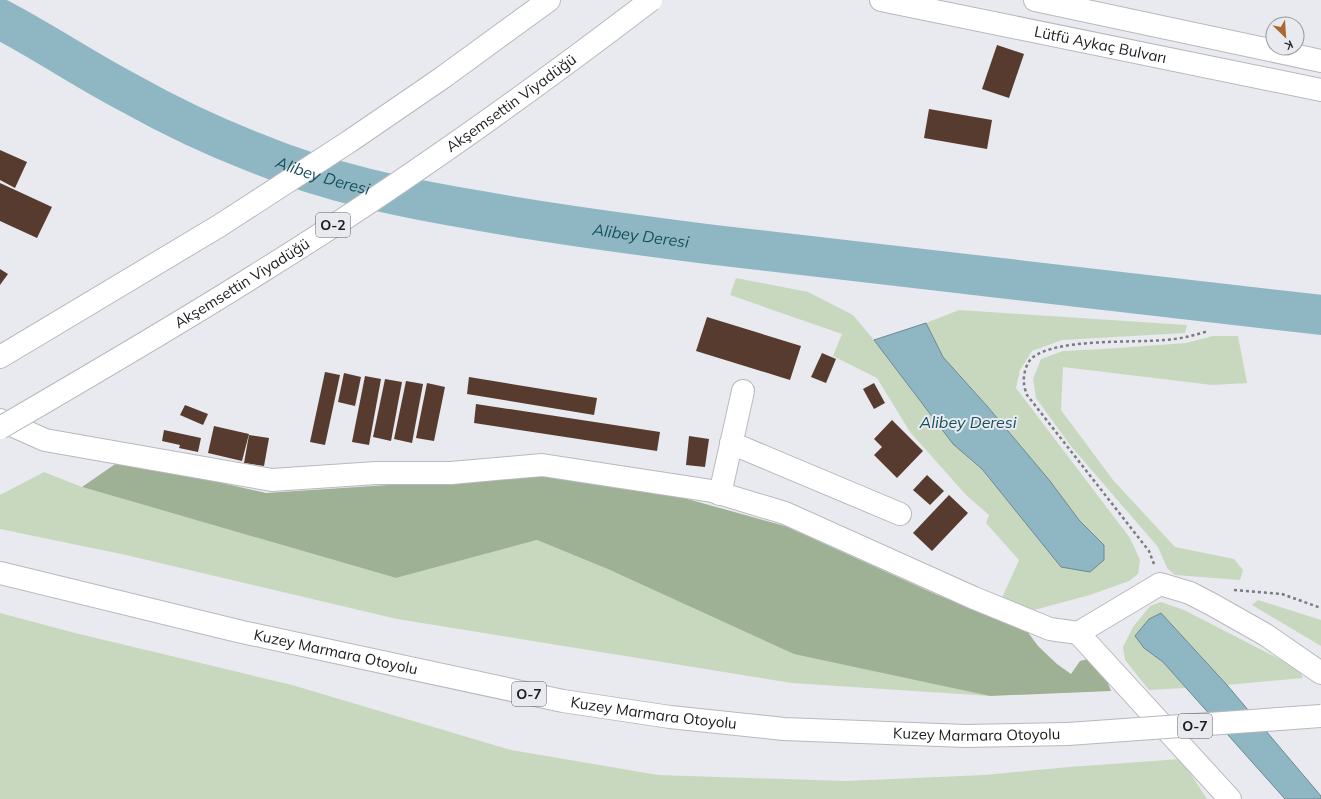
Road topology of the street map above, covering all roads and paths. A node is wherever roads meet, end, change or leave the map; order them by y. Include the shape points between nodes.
1 (549, 0) edge
2 (651, 0) edge
3 (881, 0) edge
4 (1035, 0) edge
5 (1321, 61) edge
6 (1321, 90) edge
7 (1208, 331) dead end
8 (0, 357) edge
9 (743, 392) dead end
10 (0, 420) edge
11 (0, 428) edge
12 (731, 443) junction
13 (720, 494) junction
14 (900, 514) dead end
15 (0, 573) edge
16 (1160, 584) junction
17 (1228, 590) dead end
18 (1321, 608) edge
19 (1078, 633) junction
20 (1321, 673) edge
21 (1321, 716) edge
22 (1230, 799) edge

1 - 8 main road via 442,78 219,226
2 - 11 main road, Akşemsettin Viyadüğü / O-2, bridge via 447,149 359,209 257,275
3 - 6 main road, Lütfü Aykaç Bulvarı
4 - 5 main road, Lütfü Aykaç Bulvarı
7 - 16 path via 1186,338 1059,347 1031,359 1026,369 1024,383 1027,395 1149,551
9 - 12 main road
10 - 13 main road via 45,440 272,480 376,473 452,473 542,465
12 - 13 main road
12 - 14 main road
13 - 19 main road via 785,514 1050,629
15 - 21 main road, Kuzey Marmara Otoyolu / O-7, bridge via 242,632 571,702 670,717 784,729 965,736 1068,734
16 - 19 main road
16 - 20 main road via 1190,593 1213,605 1266,635
17 - 18 path via 1282,594
19 - 22 main road

